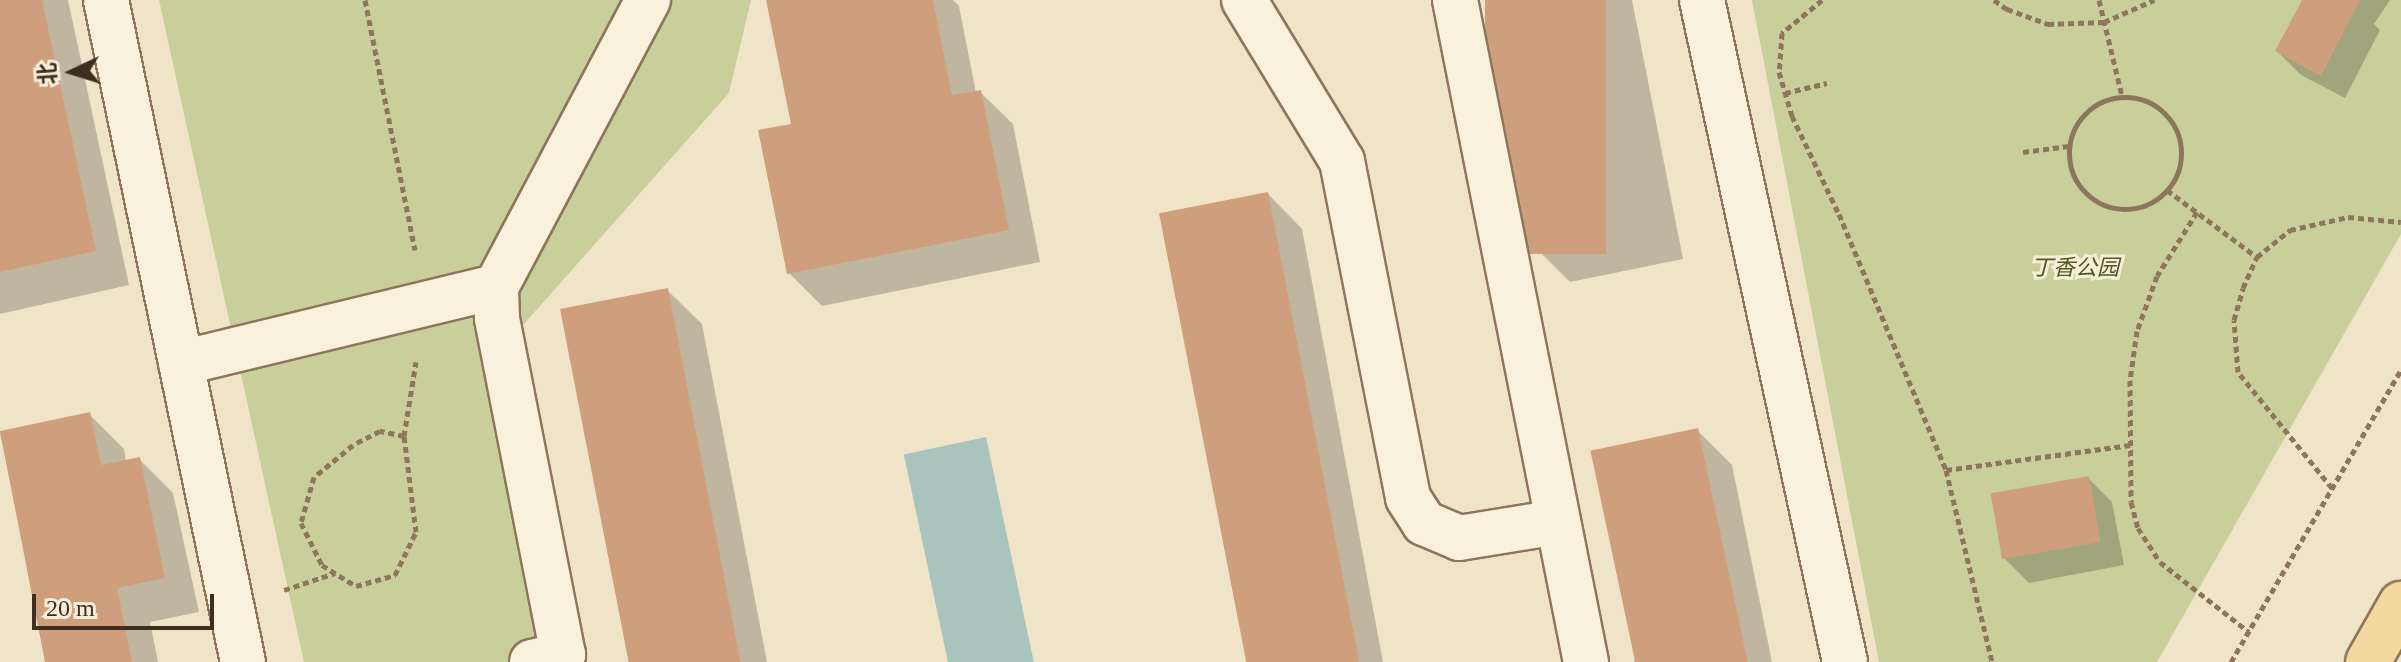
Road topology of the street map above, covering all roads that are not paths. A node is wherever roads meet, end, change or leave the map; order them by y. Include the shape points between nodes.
1 (106, 0) edge
2 (648, 0) edge
3 (1244, 0) edge
4 (1455, 0) edge
5 (1702, 0) edge
6 (496, 287) junction
7 (181, 363) junction
8 (1558, 522) junction
9 (2401, 604) edge
10 (243, 662) edge
11 (532, 662) edge
12 (1586, 662) edge
13 (1845, 662) edge
14 (2368, 662) edge

1 - 7 lane
2 - 6 lane
3 - 8 lane via 1342,161 1408,498 1424,523 1459,538
4 - 8 lane
5 - 13 lane
6 - 7 lane
6 - 11 lane via 497,318 563,655
7 - 10 lane
8 - 12 lane
9 - 14 main road

